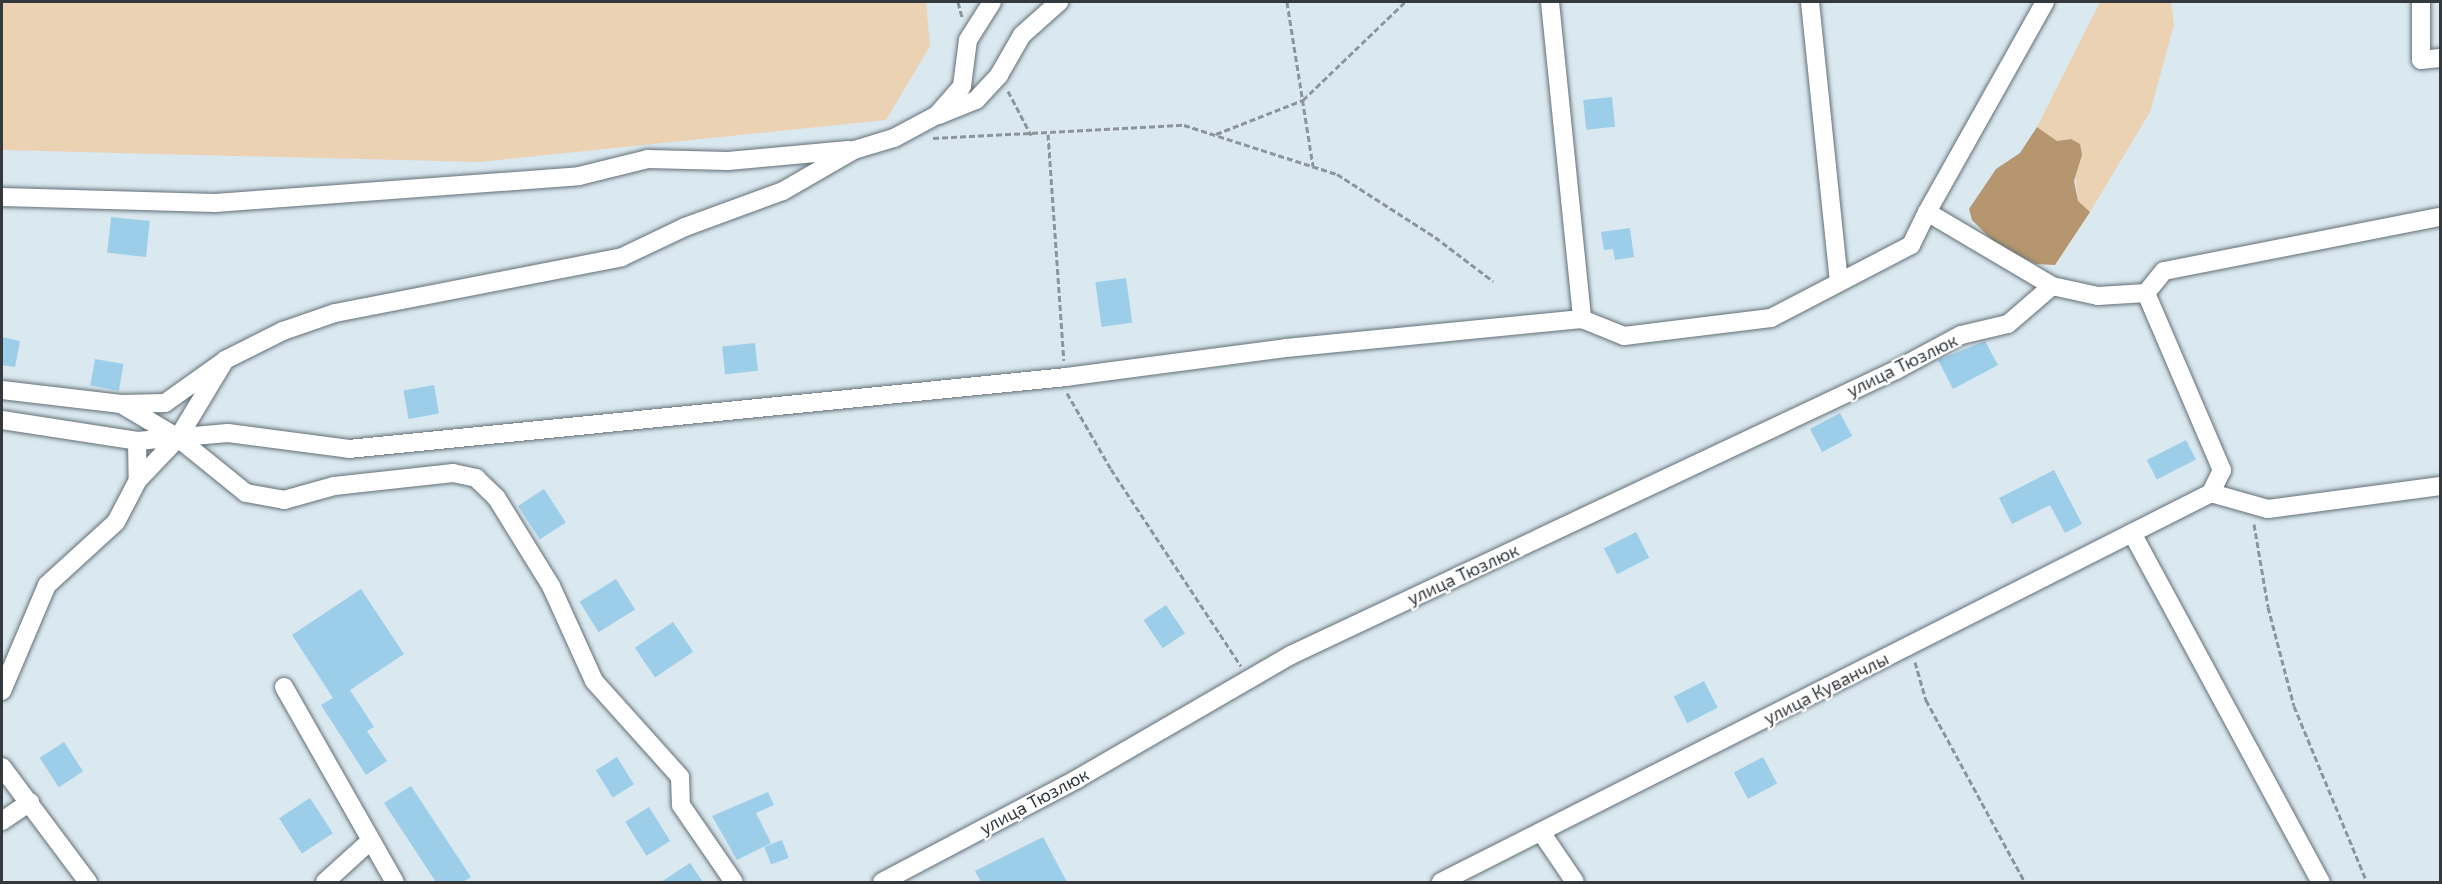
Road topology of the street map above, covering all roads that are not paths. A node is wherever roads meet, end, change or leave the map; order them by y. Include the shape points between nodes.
1 (992, 2) edge
2 (1059, 2) edge
3 (1550, 2) edge
4 (1810, 2) edge
5 (2045, 2) edge
6 (2421, 2) edge
7 (2440, 58) edge
8 (937, 115) junction
9 (854, 150) junction
10 (2, 197) edge
11 (1928, 212) junction
12 (2440, 217) edge
13 (1839, 282) junction
14 (2052, 286) junction
15 (2146, 293) junction
16 (1582, 319) junction
17 (225, 360) junction
18 (2, 390) edge
19 (121, 404) junction
20 (2, 420) edge
21 (178, 438) junction
22 (137, 441) junction
23 (138, 480) junction
24 (2440, 486) edge
25 (2211, 493) junction
26 (2132, 533) junction
27 (284, 687) dead end
28 (2, 691) edge
29 (2, 767) edge
30 (30, 802) junction
31 (2, 821) edge
32 (1541, 832) junction
33 (369, 842) junction
34 (88, 882) edge
35 (325, 882) edge
36 (395, 882) edge
37 (734, 882) edge
38 (882, 882) edge
39 (1441, 882) edge
40 (1575, 882) edge
41 (2321, 882) edge

1 - 8 street via 968,40 962,86
2 - 8 street via 1022,35 999,75 976,100
3 - 16 street
4 - 13 street
5 - 11 street
6 - 7 street via 2421,60
8 - 9 street via 894,138
9 - 10 street via 728,161 648,159 579,176 215,203
9 - 17 street via 783,191 685,227 622,257 335,312 283,331
11 - 13 street via 1911,245
11 - 14 street
12 - 15 street via 2164,271
13 - 16 street via 1771,318 1624,336
14 - 15 street via 2098,296
14 - 38 street, улица Тюзлюк via 2008,324 1961,335 1896,370 1291,655 1077,779
15 - 25 street via 2222,470
16 - 21 street via 1287,348 1066,377 349,449 228,433
17 - 19 street via 165,402
17 - 21 street
18 - 19 street
19 - 21 street
20 - 22 street
21 - 22 street
21 - 23 street
21 - 37 street via 246,493 284,500 346,485 453,473 476,478 496,496 551,586 594,681 680,777 681,805
22 - 23 street
23 - 28 street via 116,522 47,585
24 - 25 street via 2268,509
25 - 26 street, улица Куванчлы
26 - 32 street, улица Куванчлы
26 - 41 street
27 - 33 street
29 - 30 street
30 - 31 street
30 - 34 street
32 - 39 street, улица Куванчлы
32 - 40 street
33 - 35 street
33 - 36 street

